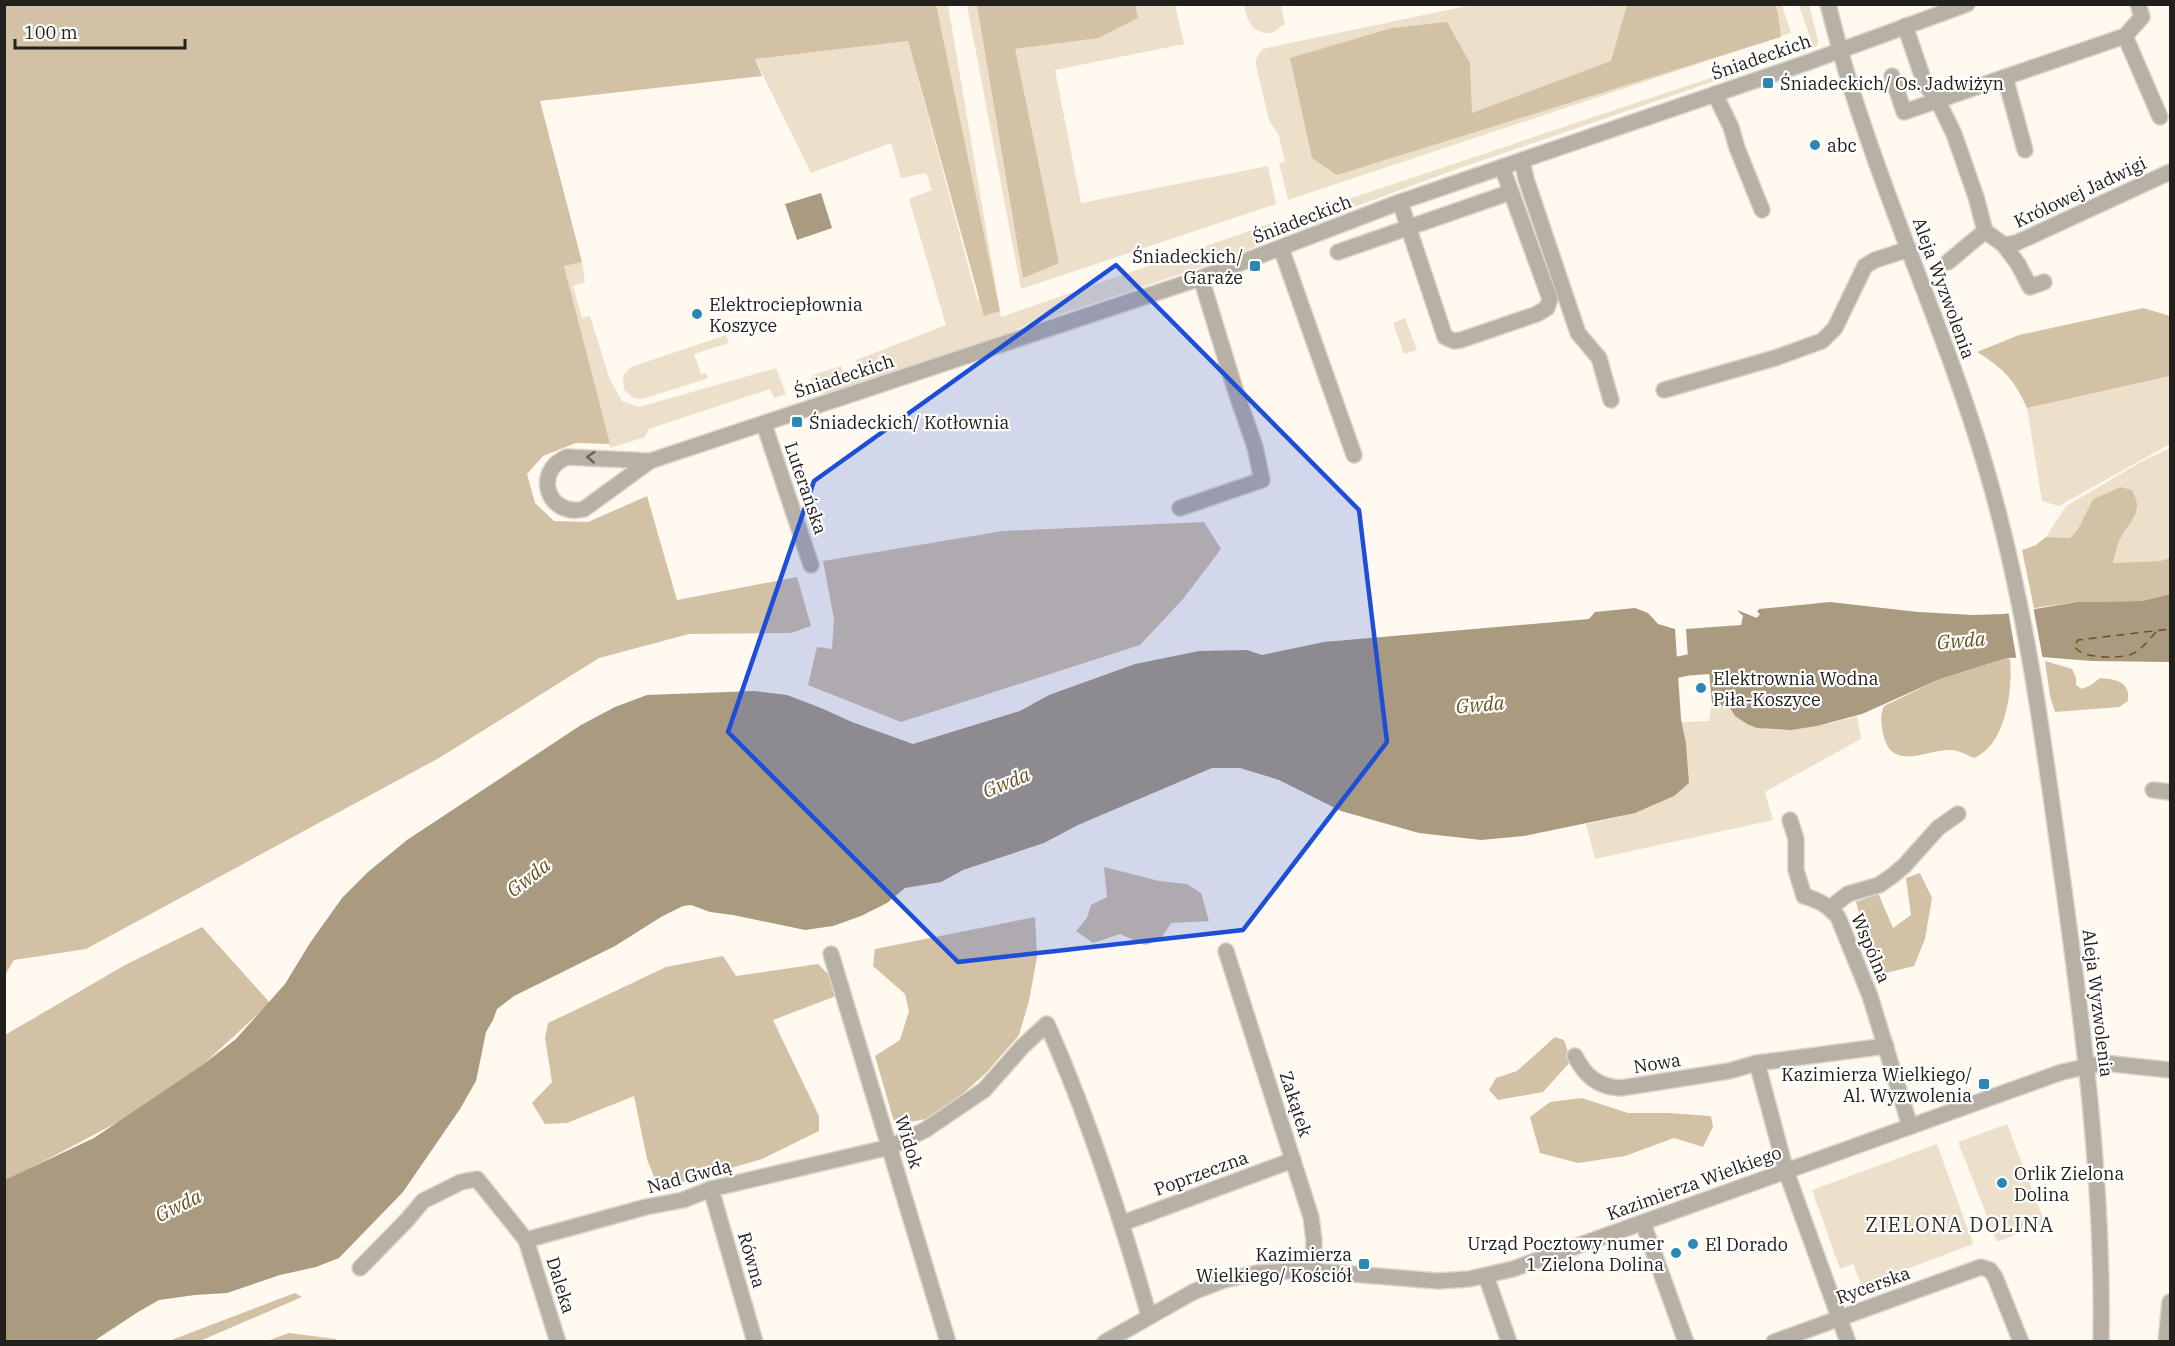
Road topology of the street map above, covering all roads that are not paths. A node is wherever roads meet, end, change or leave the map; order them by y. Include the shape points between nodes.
1 (1828, 4) edge
2 (1966, 4) edge
3 (2138, 4) edge
4 (1905, 26) junction
5 (2125, 36) junction
6 (1840, 50) junction
7 (1892, 76) dead end
8 (2006, 77) junction
9 (1715, 94) junction
10 (1938, 101) junction
11 (2160, 117) dead end
12 (2025, 150) dead end
13 (1522, 160) junction
14 (1503, 167) junction
15 (2170, 172) edge
16 (1511, 192) junction
17 (1400, 202) junction
18 (1762, 210) dead end
19 (1410, 227) junction
20 (1985, 231) junction
21 (2004, 245) junction
22 (1281, 248) junction
23 (1909, 249) junction
24 (1338, 252) dead end
25 (1948, 262) dead end
26 (1202, 278) junction
27 (2044, 282) dead end
28 (1664, 390) dead end
29 (1611, 400) dead end
30 (764, 424) junction
31 (1354, 455) dead end
32 (650, 461) junction
33 (1180, 508) dead end
34 (811, 565) dead end
35 (2153, 790) dead end
36 (2170, 792) edge
37 (1958, 814) dead end
38 (1790, 820) dead end
39 (1830, 908) junction
40 (1226, 951) dead end
41 (831, 954) dead end
42 (1886, 1046) junction
43 (1575, 1056) dead end
44 (1757, 1063) junction
45 (2086, 1066) junction
46 (2170, 1070) edge
47 (1910, 1126) junction
48 (890, 1146) junction
49 (1293, 1160) junction
50 (1786, 1171) junction
51 (711, 1189) junction
52 (1123, 1223) junction
53 (1643, 1223) junction
54 (526, 1240) junction
55 (360, 1268) dead end
56 (1313, 1271) junction
57 (1486, 1276) junction
58 (2170, 1302) edge
59 (1149, 1316) junction
60 (1839, 1318) junction
61 (558, 1341) edge
62 (755, 1341) edge
63 (948, 1341) edge
64 (1105, 1341) edge
65 (1509, 1341) edge
66 (1686, 1341) edge
67 (1774, 1341) edge
68 (1848, 1341) edge
69 (2021, 1341) edge
70 (2100, 1341) edge
71 (2166, 1341) edge

1 - 6 street, Aleja Wyzwolenia
2 - 4 street, Śniadeckich
3 - 5 street via 2142,17
4 - 6 street, Śniadeckich
4 - 10 street via 1925,84
5 - 8 street
5 - 11 street
6 - 9 street, Śniadeckich
6 - 23 street, Aleja Wyzwolenia via 1863,126
7 - 10 street via 1904,112
8 - 10 street
8 - 12 street
9 - 13 street, Śniadeckich
9 - 18 street
10 - 20 street via 1954,134
13 - 14 street, Śniadeckich
13 - 29 street via 1578,333 1599,358
14 - 16 street
14 - 17 street, Śniadeckich
15 - 21 street, Królowej Jadwigi
16 - 19 street
16 - 19 street via 1550,299 1544,310 1515,321 1457,341 1445,337
17 - 19 street
17 - 22 street, Śniadeckich
19 - 24 street
20 - 21 street, Królowej Jadwigi
20 - 25 street
21 - 27 street via 2030,287
22 - 26 street, Śniadeckich
22 - 31 street
23 - 28 street via 1865,266 1835,328 1822,341
23 - 45 street, Aleja Wyzwolenia via 1966,405 2006,542 2052,801
26 - 30 street, Śniadeckich
26 - 33 street via 1262,480
30 - 32 street, Śniadeckich
30 - 34 street, Luterańska
32 -> 32 street via 567,457 551,469 549,492 564,509 584,509
35 - 36 street
37 - 39 street, Wspólna via 1938,828 1892,876 1879,885 1848,894
38 - 39 street via 1796,839 1796,870 1804,896
39 - 42 street, Wspólna via 1838,917
40 - 49 street, Zakątek
41 - 48 street, Widok
42 - 44 street, Nowa
42 - 47 street, Wspólna
43 - 44 street, Nowa via 1593,1081 1621,1088
44 - 50 street
45 - 46 street, Kazimierza Wielkiego via 2104,1063
45 - 47 street, Kazimierza Wielkiego
45 - 70 street, Aleja Wyzwolenia via 2099,1206
47 - 50 street, Kazimierza Wielkiego
48 - 51 street, Nad Gwdą
48 - 52 street, Nad Gwdą via 925,1131 984,1090 1047,1024 1072,1079
48 - 63 street, Widok
49 - 52 street, Poprzeczna
49 - 56 street, Zakątek via 1314,1230
50 - 53 street, Kazimierza Wielkiego
50 - 60 street
51 - 54 street, Nad Gwdą
51 - 62 street, Równa
52 - 59 street
53 - 57 street, Kazimierza Wielkiego
53 - 66 street
54 - 55 street via 477,1179 461,1182 423,1201
54 - 61 street, Daleka
56 - 57 street, Kazimierza Wielkiego via 1438,1281
56 - 59 street, Kazimierza Wielkiego via 1283,1270 1241,1276 1193,1292
57 - 65 street
58 - 71 street
59 - 64 street, Kazimierza Wielkiego
60 - 67 street, Rycerska
60 - 68 street
60 - 69 street, Rycerska via 1973,1269 1986,1268 1995,1277

